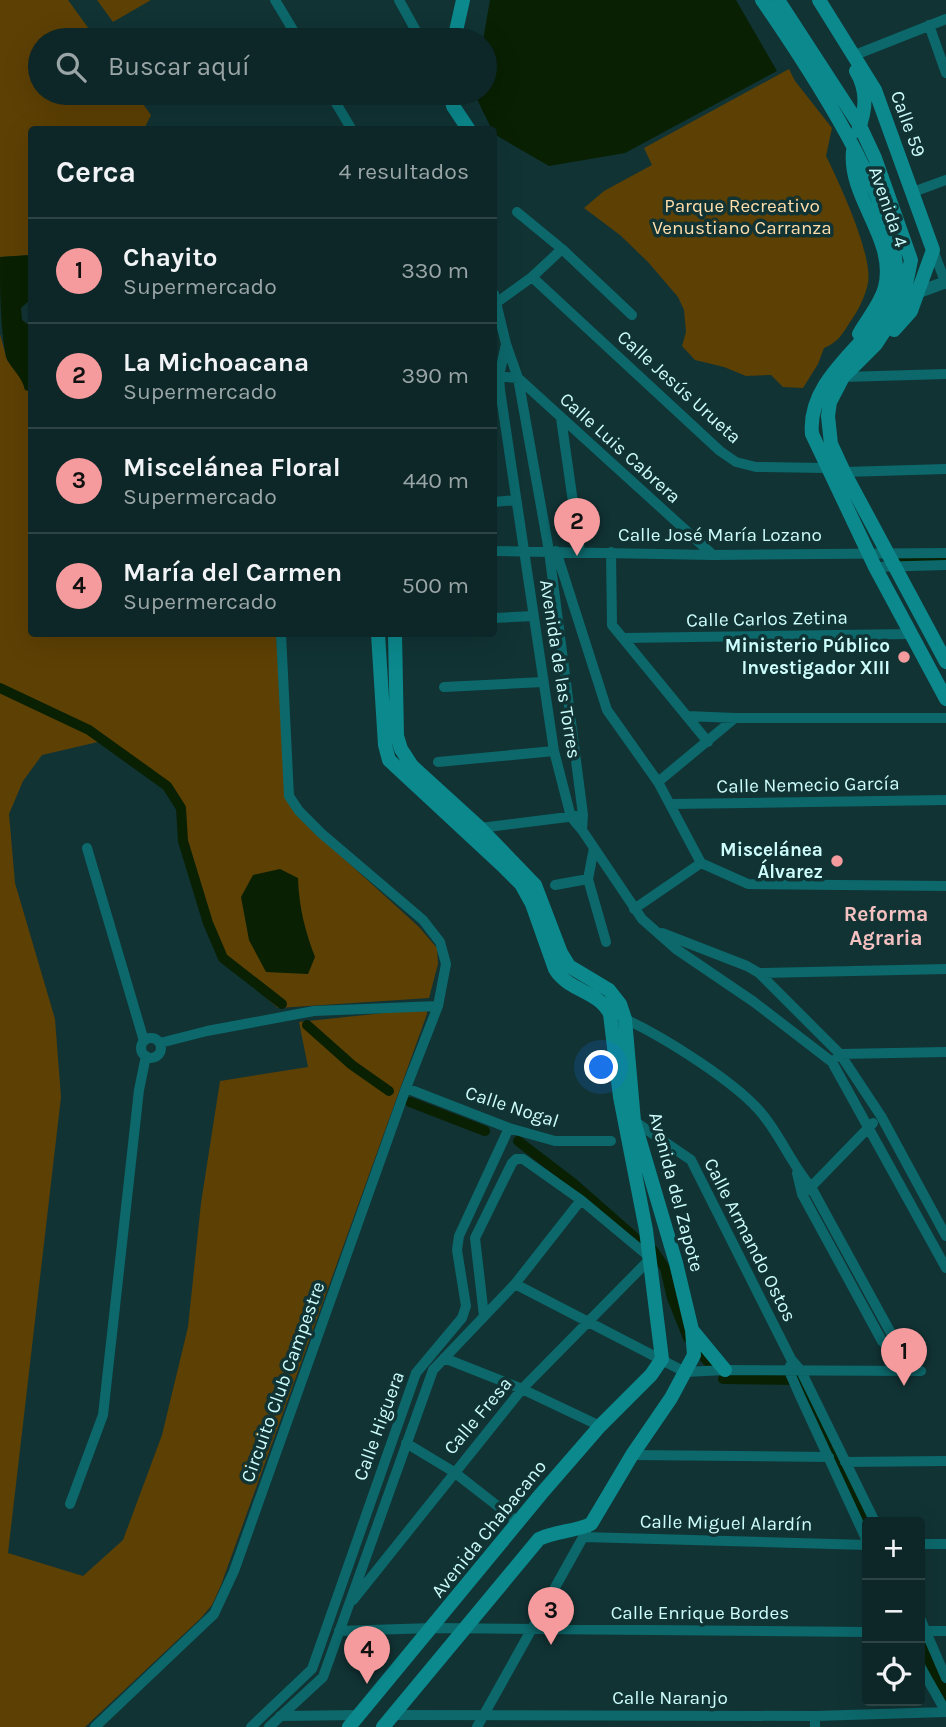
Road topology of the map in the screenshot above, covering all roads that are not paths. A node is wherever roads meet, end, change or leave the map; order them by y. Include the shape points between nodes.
1 (275, 0) edge
2 (399, 0) edge
3 (463, 0) edge
4 (469, 0) edge
5 (762, 0) edge
6 (778, 0) edge
7 (809, 0) edge
8 (820, 0) edge
9 (946, 19) edge
10 (461, 24) junction
11 (929, 25) junction
12 (292, 28) edge
13 (414, 28) edge
14 (459, 28) edge
15 (461, 28) edge
16 (855, 55) junction
17 (946, 73) edge
18 (337, 105) edge
19 (446, 105) edge
20 (453, 105) edge
21 (350, 126) edge
22 (457, 126) edge
23 (466, 126) edge
24 (946, 180) edge
25 (913, 192) junction
26 (517, 212) dead end
27 (562, 248) junction
28 (933, 250) junction
29 (533, 276) junction
30 (946, 283) edge
31 (919, 292) junction
32 (497, 298) edge
33 (497, 307) edge
34 (632, 315) dead end
35 (506, 344) junction
36 (876, 344) junction
37 (853, 352) junction
38 (497, 373) edge
39 (946, 374) edge
40 (497, 376) edge
41 (843, 377) junction
42 (518, 378) junction
43 (497, 382) edge
44 (560, 418) junction
45 (505, 431) junction
46 (497, 432) edge
47 (826, 468) junction
48 (946, 469) edge
49 (844, 472) junction
50 (516, 500) junction
51 (497, 502) edge
52 (497, 551) edge
53 (523, 551) junction
54 (552, 551) junction
55 (580, 551) junction
56 (611, 552) junction
57 (946, 553) edge
58 (713, 555) junction
59 (872, 560) junction
60 (891, 560) junction
61 (946, 565) edge
62 (533, 616) junction
63 (497, 618) edge
64 (911, 634) junction
65 (281, 637) edge
66 (378, 637) edge
67 (395, 637) edge
68 (622, 638) junction
69 (946, 662) edge
70 (543, 682) junction
71 (443, 687) dead end
72 (946, 699) edge
73 (687, 716) junction
74 (735, 718) junction
75 (946, 718) edge
76 (708, 742) junction
77 (554, 751) junction
78 (438, 762) dead end
79 (658, 782) junction
80 (946, 800) edge
81 (671, 804) junction
82 (583, 815) junction
83 (571, 817) junction
84 (480, 828) junction
85 (582, 830) junction
86 (87, 848) dead end
87 (594, 848) junction
88 (701, 863) junction
89 (588, 880) junction
90 (555, 885) dead end
91 (946, 886) edge
92 (634, 909) junction
93 (656, 930) junction
94 (606, 942) dead end
95 (946, 969) edge
96 (759, 973) junction
97 (438, 1006) junction
98 (619, 1023) junction
99 (144, 1041) junction
100 (160, 1043) junction
101 (945, 1053) edge
102 (840, 1054) junction
103 (146, 1056) junction
104 (832, 1062) junction
105 (406, 1088) junction
106 (881, 1116) junction
107 (634, 1121) junction
108 (869, 1126) junction
109 (509, 1128) junction
110 (611, 1141) dead end
111 (796, 1169) junction
112 (811, 1187) junction
113 (802, 1194) junction
114 (581, 1200) junction
115 (946, 1236) edge
116 (648, 1258) junction
117 (946, 1268) edge
118 (515, 1284) junction
119 (484, 1316) junction
120 (589, 1322) junction
121 (692, 1330) junction
122 (892, 1349) junction
123 (444, 1358) junction
124 (662, 1359) junction
125 (791, 1359) junction
126 (725, 1370) junction
127 (902, 1370) junction
128 (789, 1371) junction
129 (801, 1371) junction
130 (921, 1371) dead end
131 (685, 1372) junction
132 (522, 1389) junction
133 (600, 1426) junction
134 (406, 1443) junction
135 (632, 1455) junction
136 (829, 1457) junction
137 (946, 1461) edge
138 (845, 1462) junction
139 (454, 1472) junction
140 (70, 1504) dead end
141 (872, 1517) edge
142 (518, 1522) junction
143 (587, 1531) junction
144 (862, 1532) edge
145 (862, 1543) edge
146 (925, 1544) edge
147 (946, 1544) edge
148 (348, 1606) junction
149 (433, 1628) junction
150 (464, 1629) junction
151 (532, 1629) junction
152 (339, 1631) junction
153 (925, 1631) edge
154 (946, 1631) edge
155 (862, 1632) edge
156 (925, 1635) edge
157 (925, 1676) edge
158 (946, 1678) edge
159 (946, 1712) edge
160 (485, 1714) junction
161 (393, 1715) junction
162 (280, 1716) junction
163 (354, 1721) edge
164 (815, 1722) edge
165 (95, 1727) edge
166 (251, 1727) edge
167 (269, 1727) edge
168 (383, 1727) edge
169 (477, 1727) edge

1 - 12 street
2 - 13 street
3 - 10 main road
4 - 10 main road
5 - 37 main road via 844,126 886,223 896,262 894,300
6 - 36 main road via 860,126 911,260 902,304
7 - 37 main road, Avenida 4 via 863,86 865,114 852,153 853,170 887,264 885,287
8 - 16 main road
9 - 11 street
10 - 14 main road
10 - 15 main road
11 - 16 street
11 - 17 street
16 - 25 main road, Calle 59 via 875,90
18 - 21 street
19 - 22 main road
20 - 23 main road
24 - 25 street
25 - 28 main road, Calle 59
26 - 27 street
27 - 29 street
27 - 34 street
28 - 30 street, Calle 59
28 - 31 main road
29 - 32 street
29 - 47 street, Calle Jesús Urueta via 736,462 756,467
30 - 31 street
31 - 36 main road via 911,311
33 - 35 street, Avenida de las Torres
35 - 38 street, Avenida de las Torres
35 - 42 street, Avenida de las Torres
36 - 41 main road
37 - 47 main road via 814,403 812,434
39 - 41 street
40 - 42 street
41 - 49 main road via 828,416 831,444
42 - 44 street, Calle Luis Cabrera
42 - 54 street, Avenida de las Torres
43 - 45 street, Avenida de las Torres
44 - 55 street
44 - 58 street, Calle Luis Cabrera
45 - 46 street
45 - 50 street, Avenida de las Torres
47 - 59 main road
48 - 49 street
49 - 60 main road
50 - 51 street
50 - 53 street, Avenida de las Torres
52 - 53 street, Calle José María Lozano
53 - 54 street, Calle José María Lozano
53 - 62 street, Avenida de las Torres
54 - 55 street, Calle José María Lozano
54 - 79 street via 607,710
54 - 82 street, Avenida de las Torres
55 - 56 street, Calle José María Lozano
56 - 58 street, Calle José María Lozano
56 - 68 street via 610,619
57 - 60 street, Calle José María Lozano
58 - 59 street, Calle José María Lozano
59 - 60 street, Calle José María Lozano
59 - 64 main road
60 - 61 street, Calle José María Lozano
60 - 69 main road
62 - 63 street
62 - 70 street, Avenida de las Torres
64 - 68 street, Calle Carlos Zetina
64 - 72 main road
65 - 97 street, Circuito Club Campestre via 289,796 321,833 423,920 440,942 446,964
66 - 98 main road via 385,746 390,760 521,884 560,978 606,1005
67 - 84 main road via 401,749 412,766
68 - 73 street
70 - 71 street
70 - 77 street, Avenida de las Torres
73 - 74 street
73 - 76 street
74 - 75 street
74 - 76 street
76 - 79 street
77 - 78 street
77 - 83 street, Avenida de las Torres
79 - 81 street
80 - 81 street, Calle Nemecio García
81 - 88 street
82 - 83 street
82 - 85 street, Avenida de las Torres
83 - 84 street
83 - 85 street, Avenida de las Torres
84 - 98 main road via 535,885 569,966 609,990 620,1004
85 - 87 street, Avenida de las Torres
86 - 99 street
87 - 89 street
87 - 92 street, Avenida de las Torres
88 - 91 street via 748,884
88 - 92 street
89 - 90 street
89 - 94 street
92 - 93 street, Avenida de las Torres
93 - 96 street
93 - 104 street, Avenida de las Torres
95 - 96 street
96 - 102 street
97 - 100 street via 314,1011
97 - 105 street, Circuito Club Campestre
98 - 107 main road, Avenida del Zapote
98 - 111 street via 656,1035 741,1093 763,1114
98 - 116 main road, Avenida del Zapote via 615,1063
99 - 100 street via 155,1038
99 - 103 street via 141,1049
100 - 103 street via 158,1055
101 - 102 street
102 - 104 street
102 - 106 street
103 - 140 street via 103,1415
104 - 108 street
105 - 109 street, Calle Nogal
105 - 165 street, Circuito Club Campestre via 219,1604 214,1614
106 - 108 street
106 - 115 street
107 - 121 main road, Avenida del Zapote
107 - 125 street, Calle Armando Ostos via 691,1160
108 - 112 street
108 - 117 street
109 - 110 street, Calle Nogal via 555,1141
109 - 166 street, Calle Higuera via 459,1236 466,1306 462,1318 416,1373 312,1669
111 - 112 street
111 - 113 street
112 - 113 street
112 - 122 street via 893,1337
113 - 122 street via 882,1341
114 - 116 street
114 - 118 street, Calle Higuera
114 - 119 street via 523,1160 512,1163 475,1238
116 - 120 street, Calle Fresa
116 - 124 main road, Avenida del Zapote
118 - 119 street, Calle Higuera
118 - 120 street
119 - 123 street, Calle Higuera
120 - 124 street
120 - 132 street, Calle Fresa
121 - 126 main road
121 - 131 main road, Avenida del Zapote via 694,1355
122 - 127 street
123 - 132 street
123 - 134 street, Calle Higuera via 433,1370
124 - 131 street
124 - 133 main road, Avenida Chabacano
125 - 128 street
125 - 129 street, Calle Armando Ostos
126 - 128 street
126 - 131 street
127 - 129 street
127 - 130 street
128 - 129 street
128 - 136 street
129 - 138 street, Calle Armando Ostos
131 - 135 main road
132 - 133 street
132 - 139 street, Calle Fresa
133 - 142 main road, Avenida Chabacano
134 - 139 street
134 - 148 street, Calle Higuera
135 - 136 street
135 - 143 main road
136 - 144 street
137 - 138 street
138 - 141 street, Calle Armando Ostos
139 - 142 street
139 - 148 street, Calle Fresa
142 - 149 main road, Avenida Chabacano
143 - 145 street, Calle Miguel Alardín
143 - 150 main road via 540,1539
143 - 151 street
146 - 147 street
148 - 152 street, Calle Higuera
149 - 150 street, Calle Enrique Bordes
149 - 152 street, Calle Enrique Bordes
149 - 163 main road, Avenida Chabacano
150 - 151 street, Calle Enrique Bordes
150 - 161 main road
151 - 155 street, Calle Enrique Bordes
151 - 160 street
152 - 162 street, Calle Higuera via 323,1677
153 - 154 street
156 - 158 street
157 - 159 street
159 - 164 street, Calle Naranjo
160 - 161 street, Calle Naranjo
160 - 164 street, Calle Naranjo
160 - 169 street
161 - 168 main road
162 - 163 street
162 - 167 street, Calle Higuera

